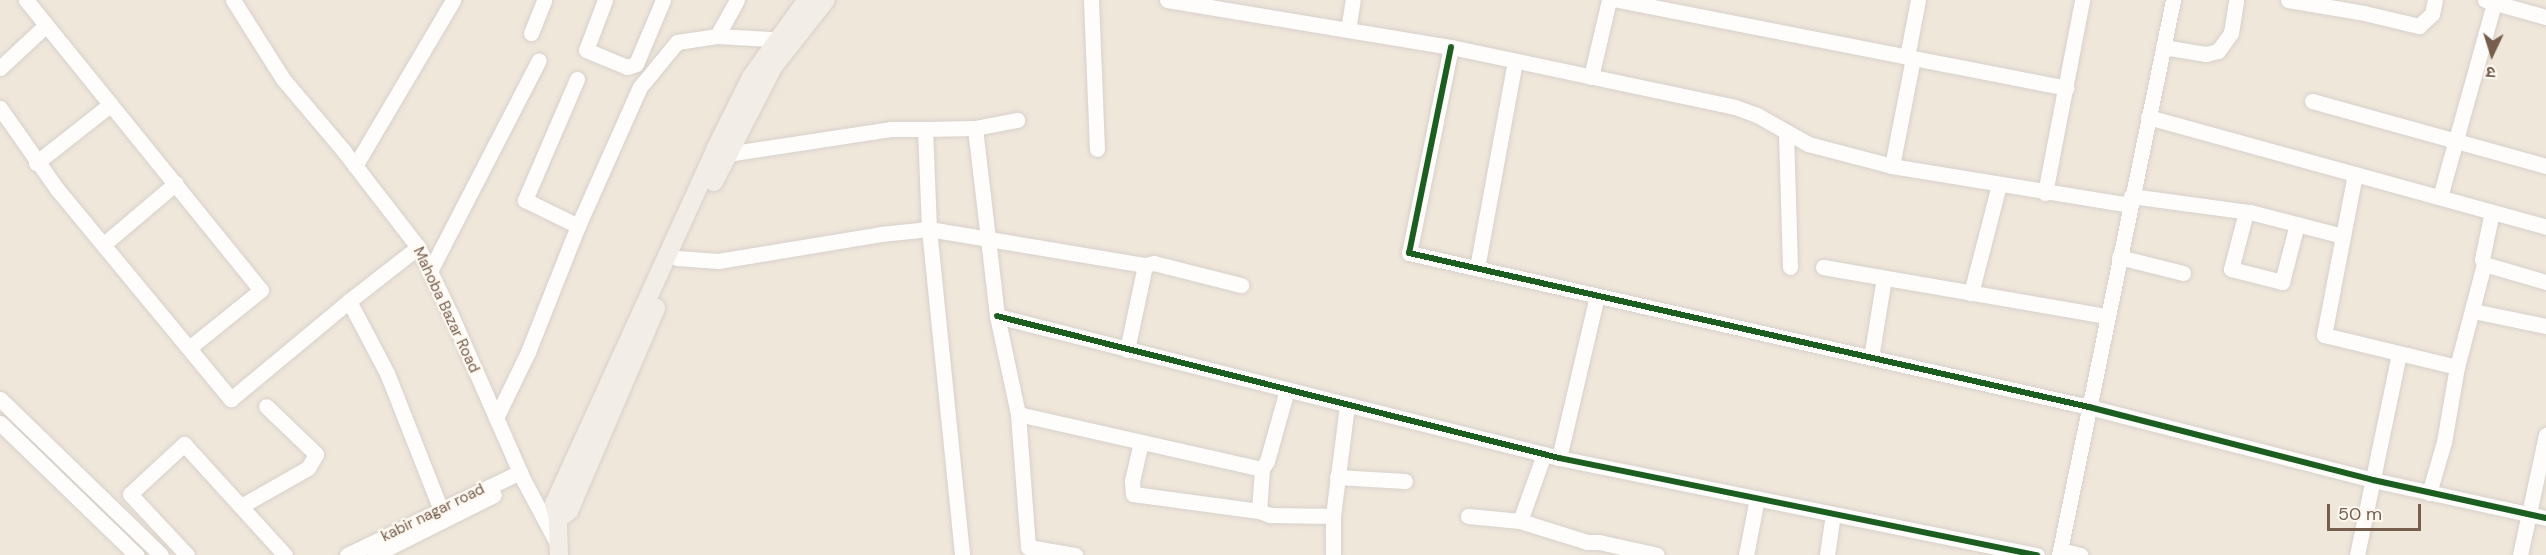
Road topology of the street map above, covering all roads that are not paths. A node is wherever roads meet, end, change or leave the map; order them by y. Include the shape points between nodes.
1 (26, 0) edge
2 (233, 0) edge
3 (453, 0) edge
4 (544, 0) edge
5 (605, 0) edge
6 (663, 0) edge
7 (737, 0) edge
8 (807, 0) edge
9 (826, 0) edge
10 (1091, 0) edge
11 (1167, 0) edge
12 (1267, 0) edge
13 (1353, 0) edge
14 (1609, 0) edge
15 (1618, 0) edge
16 (1918, 0) edge
17 (2082, 0) edge
18 (2236, 0) edge
19 (2288, 0) edge
20 (2435, 0) edge
21 (2168, 1) edge
22 (2492, 1) edge
23 (1695, 7) edge
24 (1264, 16) junction
25 (2546, 17) edge
26 (46, 26) junction
27 (1348, 30) junction
28 (531, 33) dead end
29 (717, 36) junction
30 (786, 40) junction
31 (1451, 47) junction
32 (2163, 47) junction
33 (1910, 57) junction
34 (539, 60) dead end
35 (1515, 61) junction
36 (0, 68) edge
37 (1592, 77) junction
38 (577, 79) dead end
39 (2066, 88) junction
40 (2312, 101) dead end
41 (111, 104) junction
42 (0, 108) edge
43 (2148, 117) junction
44 (1017, 120) dead end
45 (975, 128) junction
46 (926, 129) junction
47 (1786, 132) junction
48 (2457, 141) junction
49 (1097, 149) dead end
50 (721, 152) junction
51 (36, 163) junction
52 (355, 166) junction
53 (1892, 166) junction
54 (2546, 166) edge
55 (2355, 174) junction
56 (176, 183) junction
57 (1998, 185) junction
58 (2045, 193) junction
59 (2440, 197) junction
60 (2131, 201) junction
61 (2246, 212) junction
62 (2492, 212) junction
63 (2297, 224) junction
64 (578, 226) junction
65 (2546, 227) edge
66 (928, 229) junction
67 (2343, 236) junction
68 (988, 237) junction
69 (104, 244) junction
70 (418, 247) junction
71 (2119, 257) junction
72 (677, 258) junction
73 (2484, 264) junction
74 (1145, 265) junction
75 (1790, 267) dead end
76 (1823, 267) dead end
77 (1477, 268) junction
78 (430, 272) junction
79 (2182, 273) dead end
80 (1884, 278) junction
81 (2546, 282) edge
82 (1241, 285) dead end
83 (1971, 293) junction
84 (1597, 296) junction
85 (349, 302) junction
86 (2473, 310) junction
87 (997, 316) junction
88 (2107, 316) junction
89 (2546, 326) edge
90 (194, 344) dead end
91 (1127, 350) junction
92 (2399, 354) junction
93 (1871, 358) junction
94 (2457, 367) junction
95 (1287, 390) junction
96 (0, 399) edge
97 (1347, 405) junction
98 (266, 406) dead end
99 (2089, 407) junction
100 (1018, 414) junction
101 (496, 418) junction
102 (0, 423) edge
103 (2546, 435) edge
104 (1141, 442) junction
105 (1551, 456) junction
106 (1262, 469) junction
107 (522, 476) junction
108 (1337, 477) junction
109 (2373, 480) junction
110 (1405, 481) dead end
111 (2429, 493) junction
112 (1757, 498) junction
113 (241, 506) junction
114 (441, 510) junction
115 (1259, 511) junction
116 (1833, 514) junction
117 (1333, 516) junction
118 (1468, 516) dead end
119 (2530, 516) junction
120 (2546, 518) edge
121 (558, 519) junction
122 (1520, 521) junction
123 (174, 543) junction
124 (558, 549) edge
125 (1587, 549) edge
126 (2060, 553) edge
127 (159, 554) edge
128 (136, 555) edge
129 (187, 555) edge
130 (285, 555) edge
131 (347, 555) edge
132 (374, 555) edge
133 (962, 555) edge
134 (1075, 555) edge
135 (1334, 555) edge
136 (1657, 555) edge
137 (1746, 555) edge
138 (1827, 555) edge
139 (2037, 555) edge
140 (2080, 555) edge
141 (2357, 555) edge
142 (2520, 555) edge

1 - 26 street
2 - 52 street, Mahoba Bazar Road via 283,79
3 - 52 street
4 - 28 street
5 - 6 street via 586,50 627,67 636,64
7 - 29 street
8 - 30 main road
9 - 30 main road
10 - 49 street
11 - 24 street
12 - 24 street
13 - 27 street
14 - 37 street
15 - 23 street
16 - 33 street
17 - 39 street
18 - 32 street via 2231,33 2218,51 2206,54
19 - 20 street via 2364,12 2419,26 2433,14
21 - 32 street
22 - 25 street
22 - 48 street
23 - 33 street
24 - 27 street
26 - 36 street
26 - 41 street
27 - 31 street
29 - 30 street
29 - 64 street via 677,42 640,87
30 - 50 main road
31 - 35 street
31 - 77 street via 1409,253
32 - 43 street
33 - 39 street
33 - 53 street
34 - 78 street
35 - 37 street
35 - 77 street
37 - 47 street via 1735,107
38 - 64 street via 525,200
39 - 58 street
40 - 48 street
41 - 51 street
41 - 56 street
42 - 51 street
43 - 55 street
43 - 60 street
44 - 45 street
45 - 46 street
45 - 68 street
46 - 50 street via 890,129
46 - 66 street
47 - 53 street via 1808,144
47 - 75 street
48 - 54 street
48 - 59 street
50 - 72 main road
50 - 121 main road via 554,504
51 - 69 street
52 - 70 street, Mahoba Bazar Road
53 - 57 street
55 - 59 street
55 - 67 street
56 - 69 street
56 - 90 street via 261,290
57 - 58 street
57 - 83 street
58 - 60 street
59 - 62 street
60 - 61 street
60 - 71 street
61 - 63 street
61 - 63 street via 2230,269 2282,282
62 - 65 street
62 - 73 street
63 - 67 street
64 - 101 street via 528,352
66 - 68 street
66 - 72 street via 718,261
66 - 133 street
67 - 92 street via 2324,335
68 - 74 street
68 - 87 street
69 - 85 street via 231,399
70 - 78 street, Mahoba Bazar Road
70 - 85 street
71 - 79 street
71 - 88 street
72 - 121 main road via 569,511
73 - 81 street
73 - 86 street
74 - 82 street via 1154,263
74 - 91 street
76 - 80 street
77 - 84 street
78 - 101 street, Mahoba Bazar Road
80 - 83 street
80 - 93 street
83 - 88 street
84 - 93 street
84 - 105 street
85 - 114 street via 387,373
86 - 89 street
86 - 94 street
87 - 91 street
87 - 100 street
88 - 99 street
91 - 95 street
92 - 94 street
92 - 109 street
93 - 99 street
94 - 111 street via 2444,442
95 - 97 street
95 - 106 street
96 - 127 street
97 - 105 street
97 - 108 street
98 - 113 street via 316,454 308,468
99 - 109 street
99 - 126 street
100 - 104 street
100 - 134 street via 1028,547
101 - 107 street, Mahoba Bazar Road
102 - 128 street
103 - 119 street
104 - 106 street
104 - 115 street via 1133,494
105 - 112 street
105 - 122 street
106 - 115 street
107 - 114 street, kabir nagar road
107 - 124 street, Mahoba Bazar Road
107 - 132 street
108 - 110 street
108 - 117 street
109 - 111 street
109 - 141 street
111 - 119 street
112 - 116 street
112 - 137 street
113 - 123 street via 184,444 130,494
113 - 130 street
114 - 131 street, kabir nagar road
115 - 117 street via 1270,515
116 - 138 street
116 - 139 street
117 - 135 street
118 - 122 street
119 - 120 street
119 - 142 street
121 - 124 main road
122 - 125 street
123 - 127 street
123 - 129 street
125 - 136 street via 1599,542
126 - 140 street

